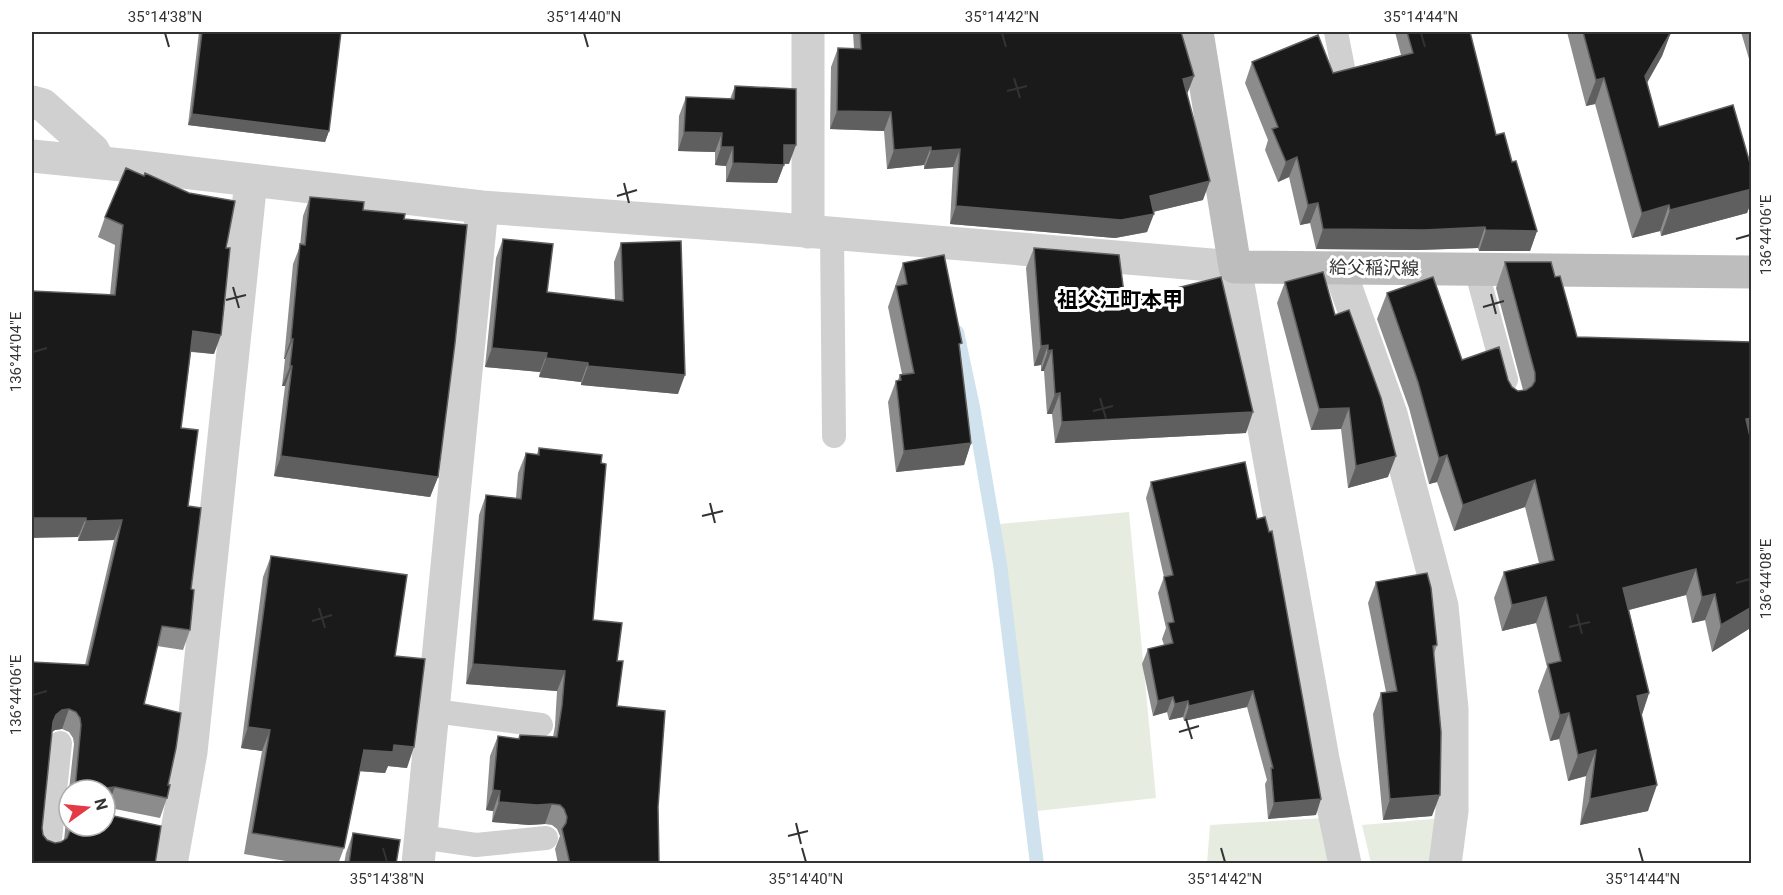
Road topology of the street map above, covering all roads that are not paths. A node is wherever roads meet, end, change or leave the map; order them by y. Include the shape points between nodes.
1 (808, 32) edge
2 (1197, 32) edge
3 (1336, 32) edge
4 (1344, 73) edge
5 (32, 102) edge
6 (32, 156) edge
7 (100, 163) junction
8 (251, 180) junction
9 (482, 207) junction
10 (820, 233) junction
11 (1235, 267) junction
12 (1339, 268) junction
13 (1476, 269) junction
14 (1752, 272) edge
15 (1512, 403) edge
16 (834, 436) dead end
17 (434, 711) junction
18 (541, 725) dead end
19 (60, 743) dead end
20 (61, 778) edge
21 (57, 824) edge
22 (546, 838) dead end
23 (168, 844) edge
24 (49, 849) edge
25 (420, 850) edge
26 (1345, 864) edge
27 (1445, 864) edge

1 - 10 street
2 - 11 main road
3 - 4 lane
5 - 7 street via 43,105 93,150
6 - 7 street
7 - 8 street
8 - 9 street
8 - 23 street via 191,752
9 - 10 street
9 - 17 street
10 - 11 street
10 - 16 lane
11 - 12 main road, 給父稲沢線
11 - 26 street
12 - 13 main road, 給父稲沢線
12 - 27 street via 1391,414 1442,606 1452,710 1452,811
13 - 14 main road, 給父稲沢線
13 - 15 lane
17 - 18 lane
17 - 25 street
19 - 20 lane
21 - 24 lane
22 - 25 lane

